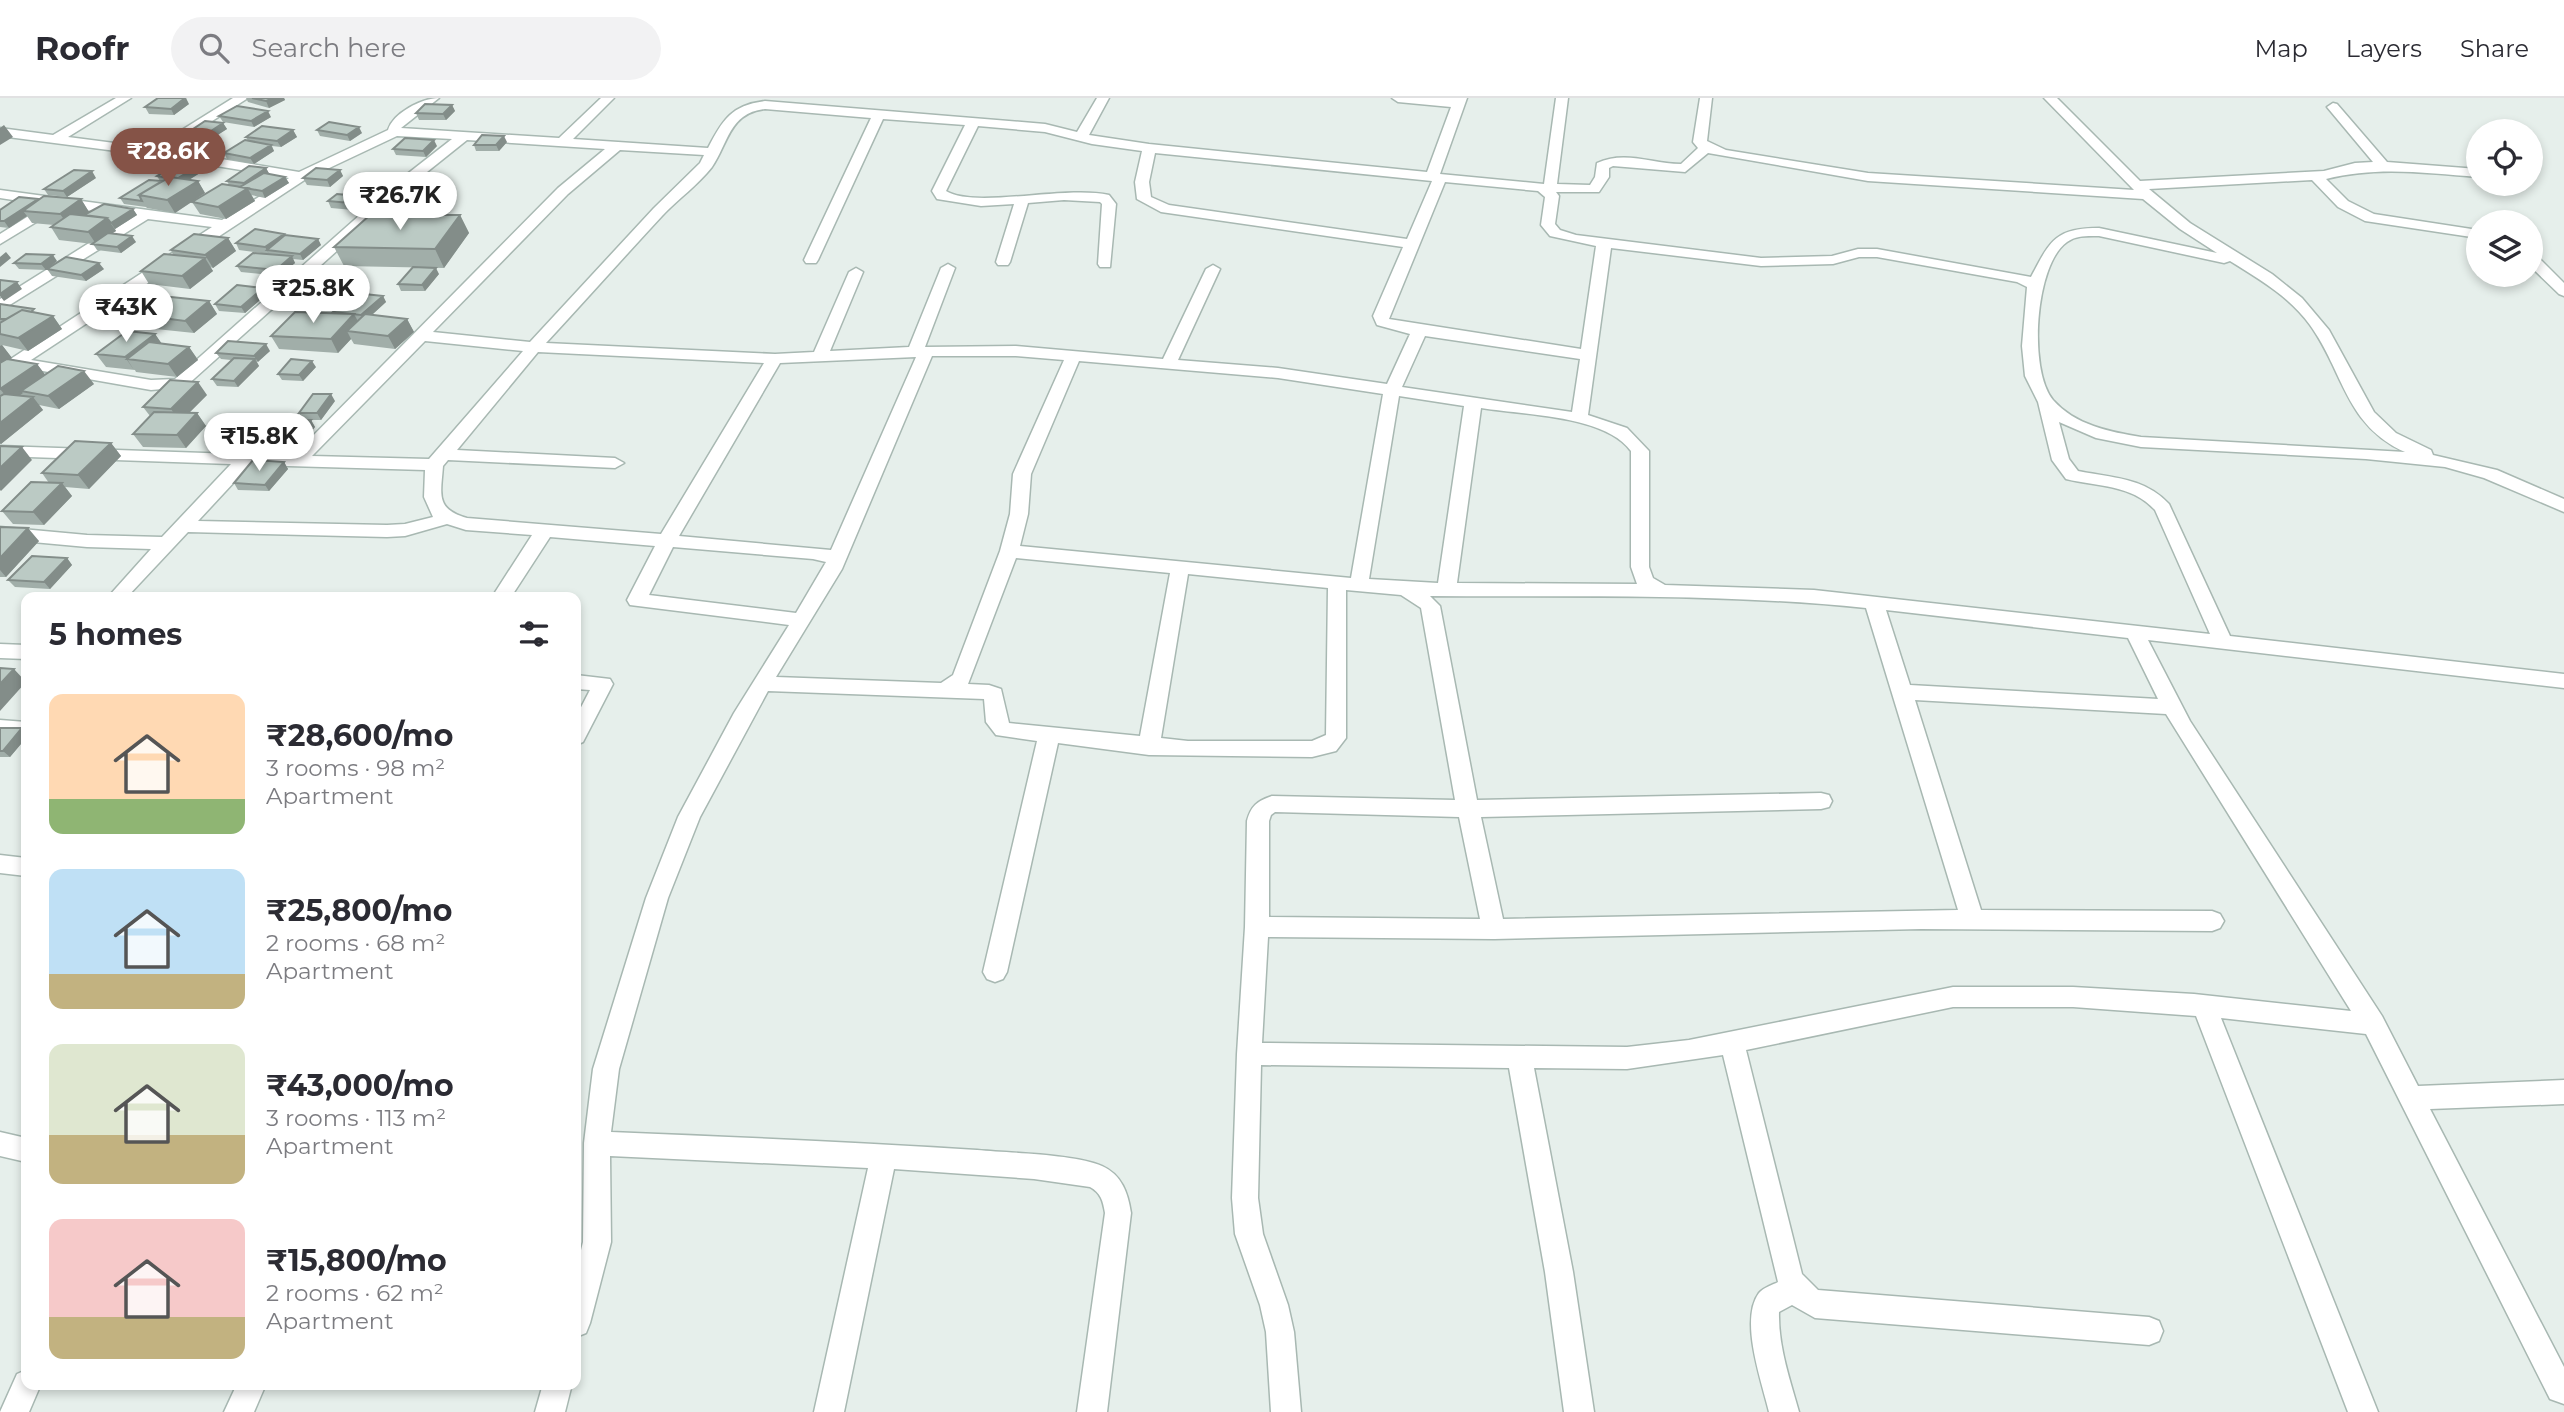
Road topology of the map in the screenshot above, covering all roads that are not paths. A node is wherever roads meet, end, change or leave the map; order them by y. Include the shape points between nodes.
1 (125, 98) edge
2 (242, 98) edge
3 (433, 98) edge
4 (608, 98) edge
5 (1103, 98) edge
6 (1398, 98) edge
7 (1562, 98) edge
8 (1706, 98) edge
9 (2050, 98) edge
10 (748, 101) edge
11 (1461, 101) edge
12 (2333, 107) dead end
13 (879, 114) junction
14 (974, 121) junction
15 (0, 132) edge
16 (395, 132) junction
17 (463, 137) junction
18 (1081, 137) junction
19 (55, 139) junction
20 (562, 142) junction
21 (618, 145) junction
22 (1149, 148) junction
23 (1706, 148) junction
24 (155, 152) junction
25 (715, 152) junction
26 (2383, 166) junction
27 (2466, 172) edge
28 (2315, 175) junction
29 (301, 176) junction
30 (1436, 178) junction
31 (1546, 188) junction
32 (2144, 190) junction
33 (1130, 192) junction
34 (2, 196) edge
35 (1093, 196) junction
36 (1023, 198) junction
37 (59, 202) junction
38 (146, 214) junction
39 (225, 225) junction
40 (2466, 232) edge
41 (0, 240) edge
42 (1604, 243) junction
43 (1412, 244) junction
44 (811, 260) dead end
45 (1003, 262) dead end
46 (1105, 264) dead end
47 (2248, 265) junction
48 (948, 268) dead end
49 (1213, 269) dead end
50 (2543, 270) edge
51 (856, 272) dead end
52 (2035, 285) junction
53 (2564, 291) edge
54 (0, 306) edge
55 (1420, 330) junction
56 (421, 336) junction
57 (534, 347) junction
58 (920, 351) junction
59 (1074, 355) junction
60 (1588, 355) junction
61 (820, 357) junction
62 (775, 359) junction
63 (17, 362) junction
64 (1169, 363) junction
65 (0, 373) edge
66 (1392, 390) junction
67 (1473, 403) junction
68 (2046, 403) junction
69 (1578, 418) junction
70 (0, 452) edge
71 (439, 459) junction
72 (246, 460) junction
73 (298, 461) junction
74 (2446, 462) junction
75 (615, 463) dead end
76 (2564, 506) edge
77 (446, 519) junction
78 (183, 526) junction
79 (544, 532) junction
80 (0, 533) edge
81 (666, 542) junction
82 (168, 543) junction
83 (1009, 551) junction
84 (836, 560) junction
85 (1180, 568) junction
86 (1348, 583) junction
87 (1404, 589) junction
88 (1447, 589) junction
89 (1662, 591) junction
90 (121, 592) edge
91 (504, 592) edge
92 (1874, 602) junction
93 (802, 620) junction
94 (2134, 631) junction
95 (2223, 641) junction
96 (0, 651) edge
97 (21, 652) edge
98 (2564, 681) edge
99 (581, 682) edge
100 (762, 684) junction
101 (945, 690) junction
102 (1902, 692) junction
103 (2172, 707) junction
104 (581, 727) edge
105 (0, 728) edge
106 (21, 730) edge
107 (1049, 735) junction
108 (1149, 747) junction
109 (1821, 801) dead end
110 (1469, 809) junction
111 (0, 864) edge
112 (21, 866) edge
113 (1972, 918) junction
114 (2212, 921) dead end
115 (1257, 927) junction
116 (1494, 929) junction
117 (995, 972) dead end
118 (2204, 1006) junction
119 (2373, 1024) junction
120 (1732, 1043) junction
121 (1249, 1054) junction
122 (1519, 1056) junction
123 (2564, 1093) edge
124 (2411, 1098) junction
125 (597, 1143) junction
126 (0, 1144) edge
127 (21, 1149) edge
128 (884, 1156) junction
129 (587, 1241) edge
130 (581, 1286) edge
131 (1794, 1289) junction
132 (2149, 1331) dead end
133 (24, 1390) edge
134 (249, 1390) edge
135 (556, 1390) edge
136 (2563, 1392) edge
137 (14, 1412) edge
138 (239, 1412) edge
139 (550, 1412) edge
140 (829, 1412) edge
141 (1092, 1412) edge
142 (1286, 1412) edge
143 (1579, 1412) edge
144 (1784, 1412) edge
145 (2363, 1412) edge

1 - 19 street
2 - 24 street
3 - 16 street via 398,123
4 - 20 street
5 - 18 street
6 - 11 street
7 - 31 street
8 - 23 street via 1700,142
9 - 32 street
10 - 13 street
10 - 25 street via 726,128
11 - 30 street
12 - 26 street
13 - 14 street
13 - 44 street
14 - 18 street via 1045,128
14 - 36 street via 941,185 942,196 970,201
15 - 19 street
16 - 17 street
16 - 29 street
17 - 20 street
17 - 63 street via 402,185 179,384 151,386
18 - 22 street
19 - 24 street
20 - 21 street
21 - 25 street
21 - 56 street via 563,191
22 - 30 street
22 - 33 street
23 - 31 street via 1685,168 1613,161 1602,166 1602,177 1594,189
23 - 32 street via 1868,177
24 - 29 street
25 - 57 street
26 - 27 street
26 - 28 street
28 - 32 street
28 - 40 street via 2343,204 2370,218
29 - 39 street
30 - 31 street
30 - 43 street
31 - 42 street via 1552,196 1548,225 1555,233
32 - 47 street via 2202,238
33 - 35 street
33 - 43 street via 1166,209
34 - 37 street
35 - 36 street
35 - 46 street via 1109,204
36 - 45 street
37 - 38 street
37 - 41 street
38 - 39 street
38 - 54 street
39 - 63 street
42 - 52 street via 1761,262 1833,260 1877,253 2021,278
42 - 60 street
43 - 55 street via 1381,316 1382,322
47 - 52 street via 2080,231 2059,239
47 - 74 street via 2311,315 2372,423 2402,445
48 - 58 street
49 - 64 street
50 - 53 street
51 - 61 street
52 - 68 street via 2028,351 2035,386
55 - 60 street
55 - 66 street
56 - 57 street
56 - 73 street
57 - 62 street
57 - 71 street
58 - 59 street
58 - 61 street
58 - 84 street
59 - 64 street
59 - 83 street via 1022,474 1019,514
60 - 69 street
61 - 62 street
62 - 81 street
63 - 65 street
64 - 66 street
66 - 67 street
66 - 86 street
67 - 69 street
67 - 88 street
68 - 74 street via 2069,422 2110,437 2172,446
68 - 95 street via 2061,460 2072,475 2136,486 2152,494 2163,508
69 - 89 street via 1614,427 1631,437 1640,452 1640,567 1645,582
70 - 72 street
71 - 73 street via 407,466
71 - 75 street
71 - 77 street via 432,501 435,511
72 - 73 street
72 - 78 street
74 - 76 street via 2518,485
77 - 78 street via 387,531
77 - 79 street
78 - 82 street
79 - 81 street
79 - 91 street
80 - 82 street
81 - 84 street via 813,553
81 - 93 street via 637,600
82 - 90 street
83 - 85 street
83 - 101 street via 961,678
84 - 93 street
85 - 86 street
85 - 108 street
86 - 87 street
86 - 108 street via 1336,738 1329,745 1312,750
87 - 88 street
87 - 110 street via 1430,606
88 - 89 street
89 - 92 street
92 - 94 street
92 - 102 street
93 - 100 street
94 - 95 street
94 - 103 street
95 - 98 street
96 - 97 street
99 - 104 street via 603,684
100 - 101 street
100 - 125 street via 689,817 662,885 606,1069
101 - 107 street via 995,694 998,727
102 - 103 street
102 - 113 street
103 - 119 street
105 - 106 street
107 - 108 street
107 - 117 street
109 - 110 street
110 - 115 street via 1272,804 1261,810
110 - 116 street
111 - 112 street
113 - 114 street
113 - 116 street
115 - 116 street
115 - 121 street
118 - 119 street
118 - 120 street via 2073,997 1953,997
118 - 145 street
119 - 124 street
120 - 122 street via 1627,1058
120 - 131 street
121 - 122 street
121 - 142 street via 1245,1198 1250,1234 1275,1305
122 - 143 street via 1559,1272
123 - 124 street
124 - 136 street
125 - 128 street
125 - 129 street
126 - 127 street
128 - 140 street
128 - 141 street via 1034,1167 1093,1175 1106,1182 1118,1213
129 - 130 street
131 - 132 street via 1815,1304
131 - 144 street via 1769,1302 1764,1312
133 - 137 street
134 - 138 street
135 - 139 street

